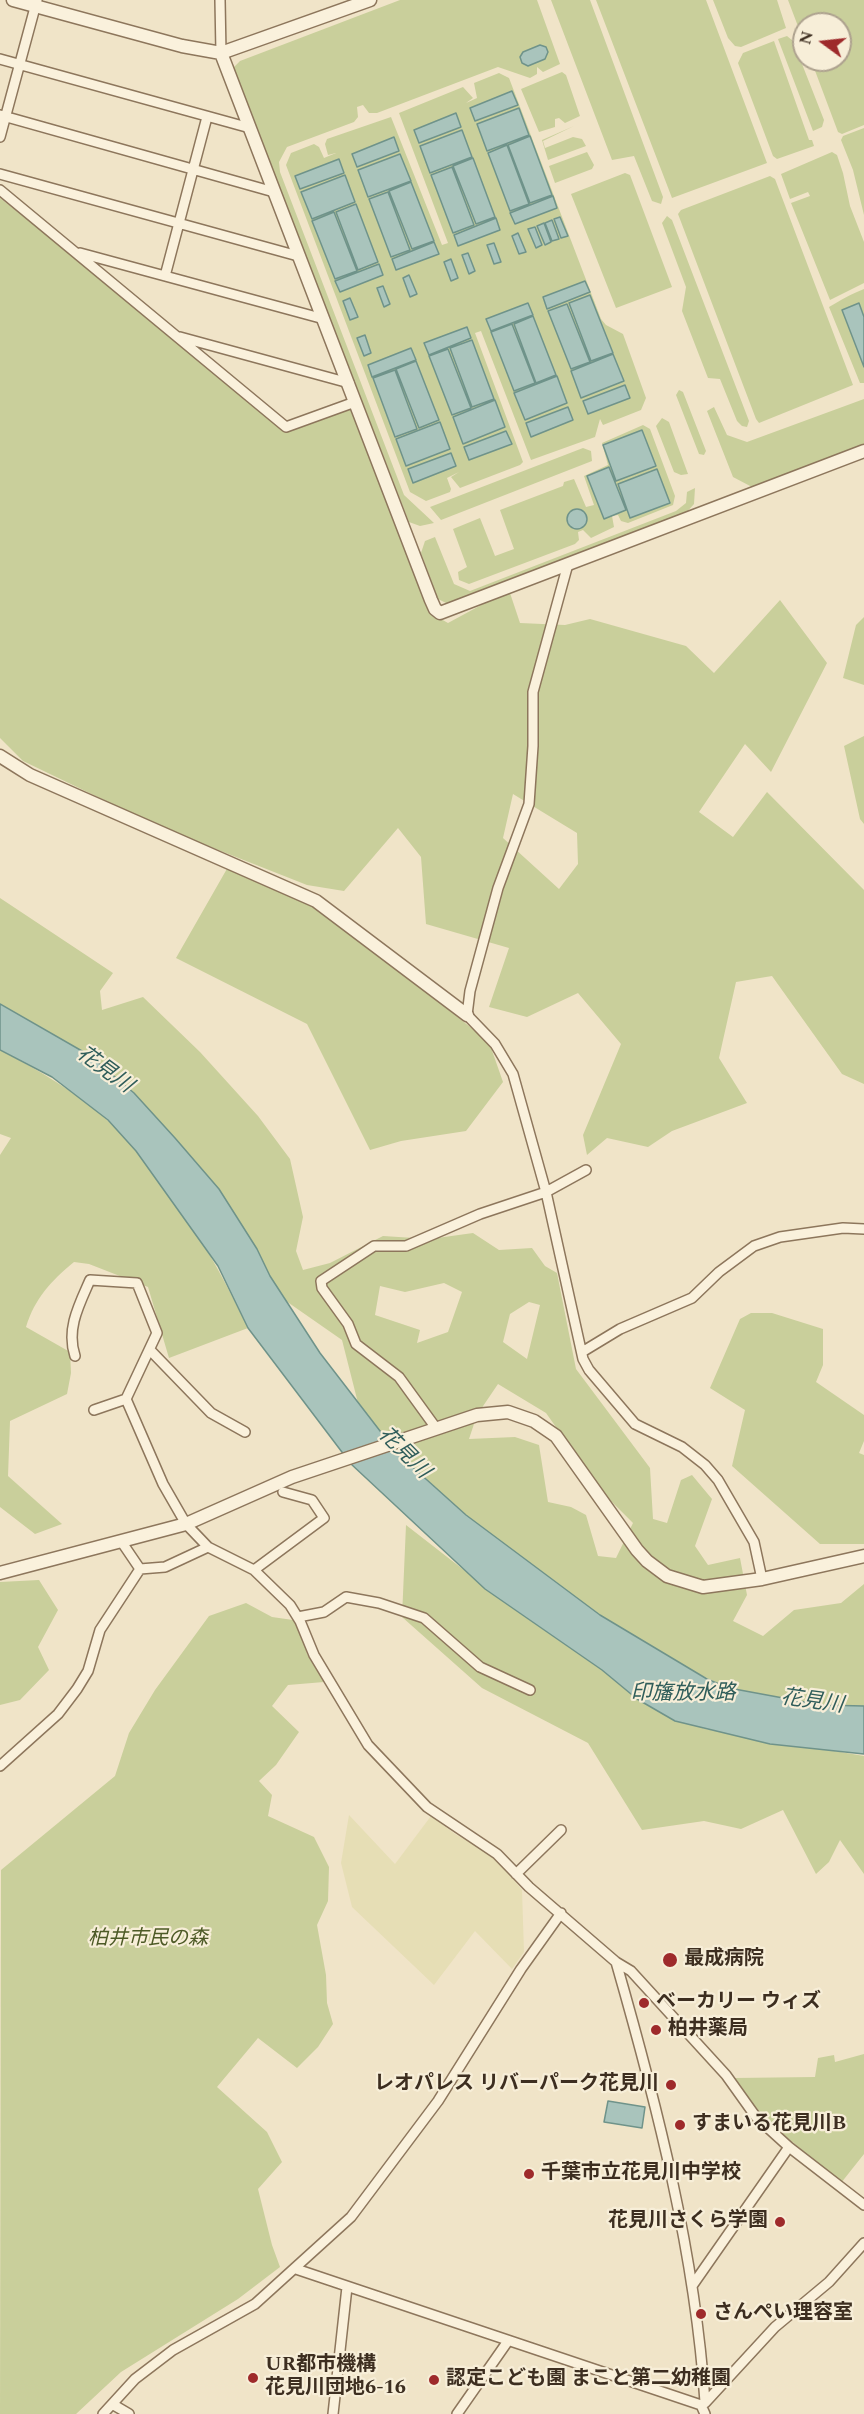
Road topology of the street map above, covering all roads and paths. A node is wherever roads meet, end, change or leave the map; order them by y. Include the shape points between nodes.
1 (13, 0) edge
2 (220, 0) edge
3 (370, 0) edge
4 (36, 3) edge
5 (221, 53) junction
6 (0, 59) edge
7 (20, 64) junction
8 (3, 116) edge
9 (207, 117) junction
10 (250, 128) junction
11 (0, 137) edge
12 (193, 168) junction
13 (0, 174) edge
14 (0, 190) edge
15 (274, 192) junction
16 (179, 223) junction
17 (75, 251) junction
18 (298, 255) junction
19 (165, 276) junction
20 (324, 319) junction
21 (177, 336) junction
22 (349, 383) junction
23 (355, 402) junction
24 (864, 452) edge
25 (568, 564) junction
26 (0, 756) edge
27 (467, 1015) junction
28 (586, 1170) dead end
29 (546, 1192) junction
30 (864, 1229) edge
31 (150, 1350) junction
32 (582, 1352) junction
33 (75, 1356) dead end
34 (126, 1399) junction
35 (94, 1410) dead end
36 (430, 1430) junction
37 (245, 1432) dead end
38 (284, 1492) dead end
39 (186, 1524) junction
40 (121, 1541) junction
41 (207, 1547) junction
42 (864, 1556) edge
43 (140, 1569) junction
44 (255, 1570) junction
45 (0, 1573) edge
46 (762, 1579) junction
47 (298, 1617) junction
48 (530, 1690) dead end
49 (0, 1766) edge
50 (561, 1830) dead end
51 (516, 1874) junction
52 (561, 1913) junction
53 (616, 1962) junction
54 (789, 2147) junction
55 (864, 2205) edge
56 (864, 2243) edge
57 (296, 2269) junction
58 (692, 2286) junction
59 (347, 2287) junction
60 (508, 2341) junction
61 (112, 2404) junction
62 (705, 2408) edge
63 (103, 2414) edge
64 (129, 2414) edge
65 (333, 2414) edge
66 (457, 2414) edge

1 - 4 street
2 - 5 street
3 - 5 street
4 - 5 street via 182,46
4 - 7 street
5 - 10 street
6 - 7 street
7 - 8 street
7 - 9 street
8 - 11 street
8 - 12 street
9 - 10 street
9 - 12 street
10 - 15 street
12 - 15 street
12 - 16 street
13 - 16 street
14 - 17 street
15 - 18 street
16 - 18 street
16 - 19 street
17 - 19 street
17 - 21 street
18 - 20 street
19 - 20 street
20 - 22 street
21 - 22 street
21 - 23 street via 286,427
22 - 23 street
23 - 25 street via 435,609 446,612
24 - 25 street
25 - 27 street via 533,692 529,804 498,888
26 - 27 street via 30,775 316,901
27 - 29 street via 495,1044 513,1074
28 - 29 street
29 - 32 street
29 - 36 street via 480,1214 406,1246 374,1246 321,1281 356,1344 399,1377
30 - 32 street via 780,1237 754,1246 692,1298 620,1329
31 - 33 street via 157,1334 137,1283 90,1280 70,1335
31 - 34 street
31 - 37 street via 211,1413
32 - 46 street via 589,1370 635,1424 682,1447 705,1464 718,1480 754,1542
34 - 35 street
34 - 39 street via 163,1484
36 - 39 street via 292,1477
36 - 46 street via 477,1415 508,1412 534,1421 556,1436 637,1550 661,1572 703,1587
38 - 44 street via 312,1500 324,1518
39 - 40 street
39 - 41 street
40 - 43 street
40 - 45 street
41 - 43 street via 165,1566
41 - 44 street
42 - 46 street
43 - 49 street via 99,1630 88,1671 77,1689 58,1714
44 - 47 street
47 - 48 street via 324,1612 346,1597 379,1603 424,1618 480,1667
47 - 51 street via 314,1655 368,1745 427,1807 497,1854
50 - 51 street
51 - 52 street
52 - 53 street
52 - 57 street via 438,2101 382,2177 351,2217
53 - 54 street via 631,1971 716,2063 756,2117
53 - 58 street via 651,2084
54 - 55 street
54 - 58 street
56 - 62 street via 829,2282 767,2336
57 - 59 street
57 - 61 street via 236,2317 173,2350 135,2379
58 - 62 street
59 - 60 street
59 - 65 street
60 - 62 street
60 - 66 street
61 - 63 street
61 - 64 street

